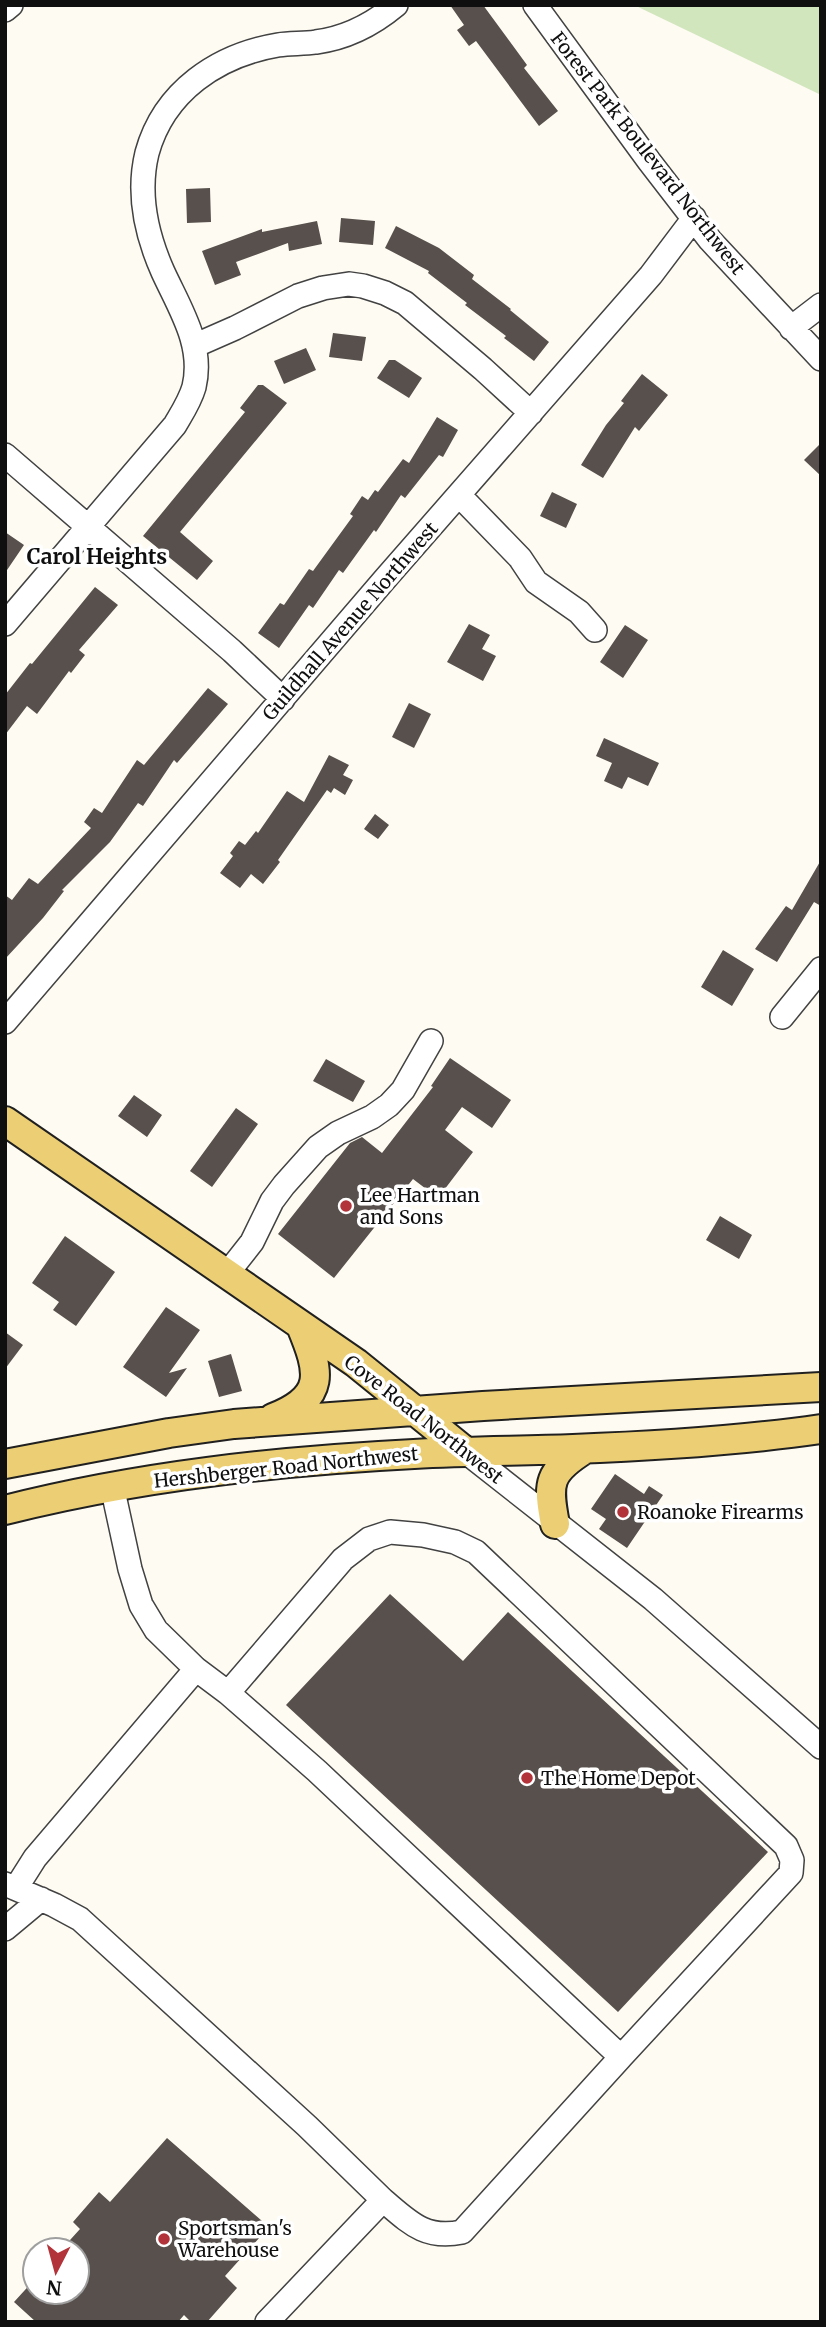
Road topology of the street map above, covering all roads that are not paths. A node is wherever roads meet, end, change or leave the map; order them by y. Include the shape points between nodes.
1 (11, 5) edge
2 (396, 5) edge
3 (535, 5) edge
4 (5, 10) edge
5 (694, 218) junction
6 (821, 305) edge
7 (791, 328) junction
8 (194, 346) junction
9 (821, 359) edge
10 (531, 413) junction
11 (5, 456) edge
12 (459, 495) junction
13 (89, 527) junction
14 (5, 624) edge
15 (595, 630) dead end
16 (284, 699) junction
17 (821, 969) edge
18 (782, 1017) dead end
19 (5, 1023) edge
20 (431, 1041) dead end
21 (5, 1121) edge
22 (226, 1275) junction
23 (301, 1326) junction
24 (821, 1387) edge
25 (415, 1411) junction
26 (262, 1422) junction
27 (821, 1429) edge
28 (585, 1448) junction
29 (466, 1452) junction
30 (5, 1464) edge
31 (112, 1486) junction
32 (5, 1510) edge
33 (555, 1524) junction
34 (196, 1669) junction
35 (228, 1693) junction
36 (821, 1747) edge
37 (11, 1886) edge
38 (41, 1899) junction
39 (5, 1929) edge
40 (621, 2057) junction
41 (383, 2200) junction
42 (267, 2322) edge

1 - 4 street
2 - 8 street via 382,18 342,37 281,44 227,60 185,88 158,125 143,177 147,227
3 - 5 street, Forest Park Boulevard Northwest
5 - 7 street, Forest Park Boulevard Northwest
5 - 10 street, Guildhall Avenue Northwest via 651,275
6 - 7 street
7 - 9 street, Forest Park Boulevard Northwest
8 - 10 street via 298,296 323,288 363,286 405,303
8 - 13 street via 194,387 187,405
10 - 12 street, Guildhall Avenue Northwest
11 - 13 street
12 - 15 street via 537,582 579,612
12 - 16 street, Guildhall Avenue Northwest
13 - 14 street
13 - 16 street
16 - 19 street, Guildhall Avenue Northwest
17 - 18 street
20 - 22 street via 389,1105 318,1147 284,1185 252,1242
21 - 22 main road, Cove Road Northwest
22 - 23 main road, Cove Road Northwest
23 - 25 main road, Cove Road Northwest
23 - 26 main road via 316,1371 311,1393 290,1411
24 - 25 main road
25 - 26 main road
25 - 29 main road, Cove Road Northwest
26 - 30 main road via 169,1433
27 - 28 main road, Hershberger Road Northwest via 694,1443
28 - 29 main road, Hershberger Road Northwest
28 - 33 main road via 559,1466 551,1482
29 - 31 main road, Hershberger Road Northwest via 310,1461
29 - 33 street, Cove Road Northwest
31 - 32 main road, Hershberger Road Northwest
31 - 34 street via 141,1605 156,1630
33 - 36 street, Cove Road Northwest via 653,1599
34 - 35 street
34 - 37 street
35 - 40 street
35 - 40 street via 343,1559 369,1539 390,1532 423,1535 476,1552 786,1846 792,1860 791,1873
37 - 38 street
38 - 39 street
38 - 41 street via 80,1919
40 - 41 street via 461,2232 437,2234 413,2227
41 - 42 street

